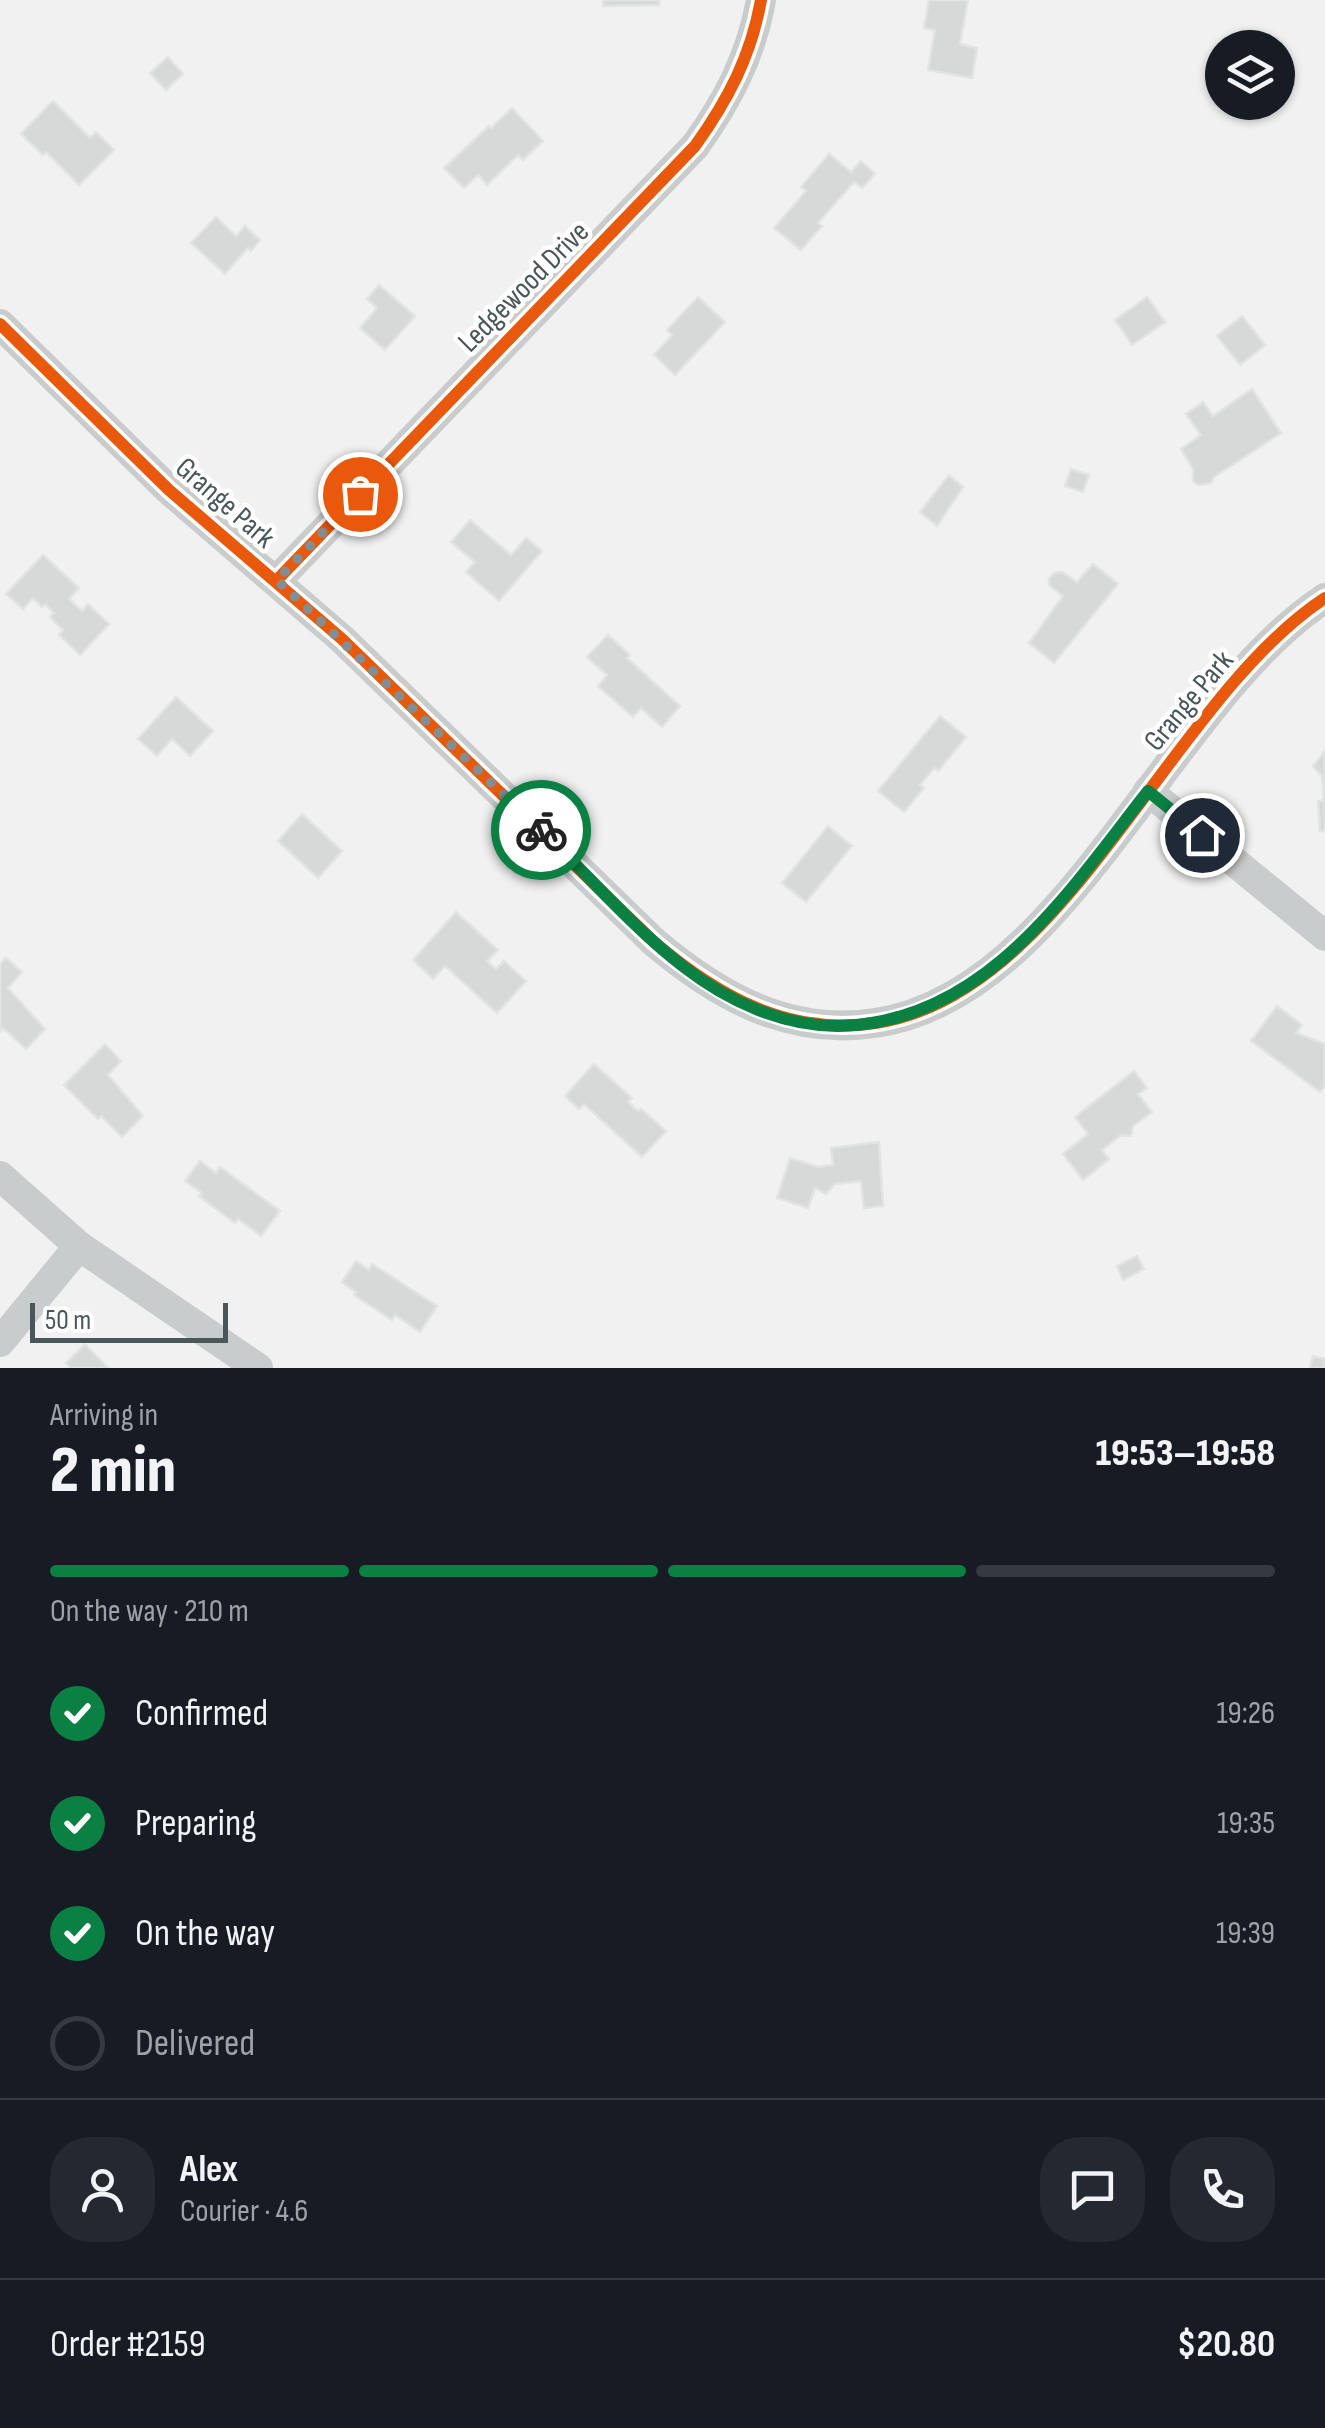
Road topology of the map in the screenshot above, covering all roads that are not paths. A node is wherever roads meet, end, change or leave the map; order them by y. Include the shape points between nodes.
1 (761, 0) edge
2 (0, 324) edge
3 (277, 580) junction
4 (1325, 598) edge
5 (1148, 791) junction
6 (1325, 936) edge
7 (0, 1176) edge
8 (80, 1246) junction
9 (0, 1342) edge
10 (258, 1368) edge

1 - 3 street, Ledgewood Drive via 747,57 695,146
2 - 3 street, Grange Park via 169,490
3 - 5 street, Grange Park via 654,942 723,992 784,1018 828,1026 886,1022 962,991 1043,921
4 - 5 street, Grange Park via 1254,661
5 - 6 street
7 - 8 street
8 - 9 street
8 - 10 street

